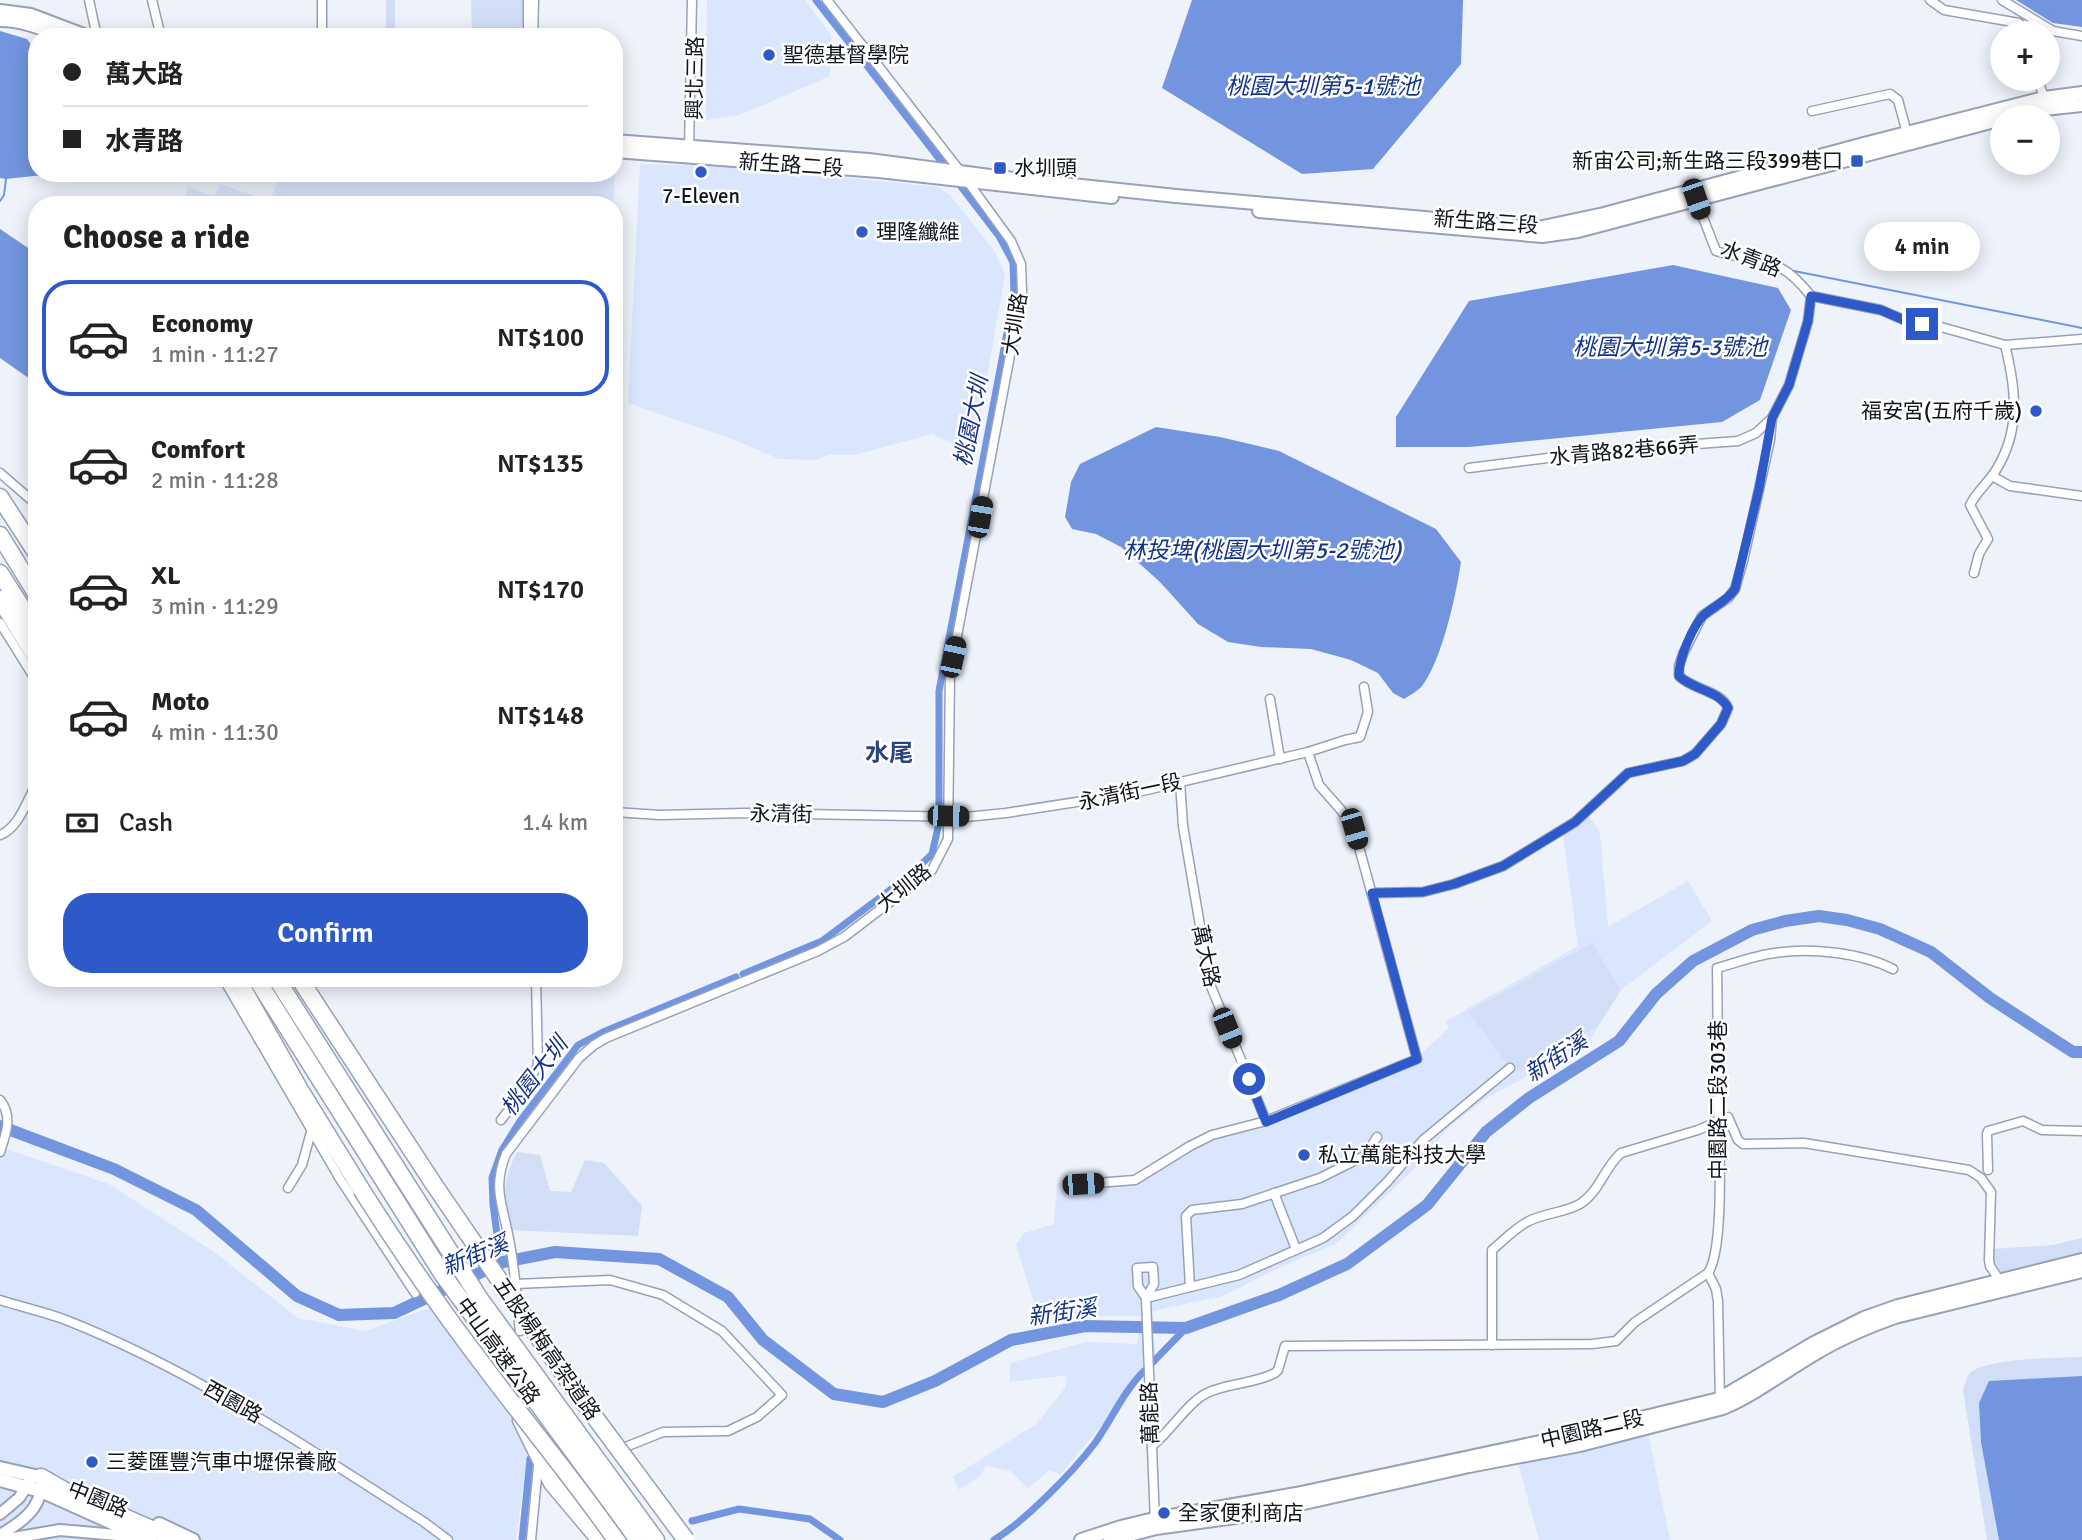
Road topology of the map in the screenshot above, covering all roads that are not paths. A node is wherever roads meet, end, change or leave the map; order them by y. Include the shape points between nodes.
1 (89, 0) edge
2 (152, 0) edge
3 (320, 0) edge
4 (528, 0) edge
5 (534, 0) edge
6 (694, 0) edge
7 (827, 0) edge
8 (1930, 0) edge
9 (2003, 0) edge
10 (0, 10) edge
11 (0, 20) edge
12 (2007, 21) edge
13 (41, 28) edge
14 (66, 28) edge
15 (95, 28) edge
16 (159, 28) edge
17 (320, 28) edge
18 (528, 28) edge
19 (533, 28) edge
20 (2082, 36) edge
21 (2042, 91) edge
22 (2082, 93) edge
23 (2044, 99) junction
24 (2082, 105) edge
25 (2060, 107) edge
26 (1812, 111) dead end
27 (1990, 122) edge
28 (1907, 133) junction
29 (623, 142) edge
30 (691, 150) junction
31 (623, 151) edge
32 (960, 171) junction
33 (935, 173) junction
34 (968, 182) junction
35 (1695, 195) junction
36 (1811, 296) junction
37 (2082, 339) edge
38 (2006, 345) junction
39 (1772, 418) junction
40 (1469, 468) dead end
41 (0, 473) edge
42 (1993, 477) junction
43 (2082, 496) edge
44 (0, 497) edge
45 (28, 497) edge
46 (0, 522) edge
47 (0, 535) edge
48 (28, 540) edge
49 (28, 564) edge
50 (0, 573) edge
51 (1974, 573) dead end
52 (28, 580) edge
53 (0, 598) edge
54 (0, 611) edge
55 (28, 617) edge
56 (0, 624) edge
57 (28, 646) edge
58 (28, 649) edge
59 (28, 668) edge
60 (1364, 687) dead end
61 (1270, 699) dead end
62 (1308, 752) junction
63 (1280, 759) junction
64 (1180, 782) junction
65 (28, 799) edge
66 (623, 813) edge
67 (948, 816) junction
68 (0, 835) edge
69 (1372, 893) junction
70 (1892, 970) dead end
71 (228, 987) edge
72 (242, 987) edge
73 (262, 987) edge
74 (282, 987) edge
75 (305, 987) edge
76 (537, 987) edge
77 (1510, 1068) dead end
78 (3, 1103) edge
79 (501, 1120) dead end
80 (1266, 1122) junction
81 (1719, 1122) junction
82 (2082, 1131) edge
83 (311, 1132) junction
84 (1377, 1138) dead end
85 (0, 1152) edge
86 (1988, 1170) dead end
87 (1083, 1184) dead end
88 (288, 1188) dead end
89 (1274, 1193) junction
90 (1296, 1249) junction
91 (2082, 1260) edge
92 (2082, 1271) edge
93 (1708, 1273) junction
94 (515, 1281) junction
95 (2002, 1286) junction
96 (1190, 1287) junction
97 (415, 1293) dead end
98 (0, 1300) edge
99 (466, 1308) junction
100 (520, 1331) dead end
101 (1492, 1345) junction
102 (1721, 1403) junction
103 (1152, 1446) junction
104 (618, 1450) dead end
105 (538, 1466) dead end
106 (0, 1468) edge
107 (0, 1480) edge
108 (36, 1482) junction
109 (0, 1514) edge
110 (645, 1524) junction
111 (1155, 1524) junction
112 (1, 1538) edge
113 (139, 1540) edge
114 (150, 1540) edge
115 (177, 1540) edge
116 (193, 1540) edge
117 (448, 1540) edge
118 (531, 1540) edge
119 (600, 1540) edge
120 (616, 1540) edge
121 (638, 1540) edge
122 (656, 1540) edge
123 (664, 1540) edge
124 (686, 1540) edge
125 (1082, 1540) edge
126 (1110, 1540) edge

1 - 15 street
2 - 16 street
3 - 17 street
4 - 18 street
5 - 19 street
6 - 30 street, 興北三路
7 - 32 street
8 - 12 street via 1944,10
9 - 20 street via 2053,31
10 - 14 main road via 32,15
11 - 13 main road
21 - 23 street
22 - 23 main road, 新生路三段
23 - 28 main road, 新生路三段
24 - 25 main road
26 - 28 street via 1890,94 1898,100
27 - 35 main road, 新生路三段
28 - 35 main road, 新生路三段
29 - 30 main road, 新生路二段
30 - 31 main road, 新生路二段
30 - 33 main road, 新生路二段 via 869,160
32 - 33 main road, 新生路二段
32 - 35 main road, 新生路三段 via 1176,196 1538,228
33 - 34 main road, 新生路二段
34 - 35 main road, 新生路三段 via 1542,236 1578,231
34 - 67 street, 大圳路 via 1011,241 1021,264 1023,292 950,673
35 - 36 street, 水青路 via 1716,250 1780,266
36 - 38 street
36 - 39 street via 1789,385
37 - 38 street
38 - 42 street via 2015,422
39 - 40 street, 水青路82巷66弄 via 1756,433 1738,440
39 - 69 street via 1735,589 1702,616 1679,666 1679,676 1685,682 1725,700 1728,708 1721,724 1695,754 1628,773 1575,822 1503,866 1423,892
41 - 45 street
42 - 43 street via 2010,486
42 - 51 street via 1970,505 1988,539
44 - 48 highway
46 - 49 highway
47 - 52 highway
50 - 55 highway
53 - 57 highway
54 - 58 highway
56 - 59 street
60 - 62 street, 永清街一段 via 1368,712 1360,737
61 - 63 street
62 - 63 street, 永清街一段
62 - 69 street via 1319,785 1354,829
63 - 64 street, 永清街一段
64 - 67 street, 永清街一段 via 1068,805
64 - 80 street, 萬大路 via 1210,984
65 - 68 street via 14,825
66 - 67 street, 永清街
67 - 94 street, 大圳路 via 948,839 932,870 844,937 743,984 606,1038 579,1058 506,1154 500,1169 499,1197
69 - 80 street via 1417,1059
70 - 81 street, 中園路二段303巷 via 1877,961 1812,950 1776,952 1717,968
71 - 83 street
72 - 120 highway, bridge via 403,1256
73 - 99 highway, 中山高速公路
74 - 110 highway, 中山高速公路 via 480,1299
75 - 124 highway, 五股楊梅高架道路, bridge via 571,1385
76 - 79 street via 538,1066
77 - 90 street via 1423,1140 1353,1216 1323,1238
78 - 85 street via 8,1118
80 - 87 street via 1212,1135 1135,1180
81 - 93 street, 中園路二段303巷 via 1718,1237
81 - 95 street via 1728,1117 1743,1144 1804,1143 1969,1170 1982,1178 1991,1192 1989,1260
81 - 101 street via 1621,1153 1589,1197 1577,1206 1528,1222 1492,1250
82 - 86 street via 2042,1130 2023,1121 1994,1128 1987,1134
83 - 88 street via 302,1165
83 - 97 street
84 - 89 street via 1366,1155 1342,1169
89 - 90 street
89 - 96 street via 1242,1204 1192,1210 1186,1216
90 - 96 street via 1239,1275
91 - 95 main road, 中園路二段
92 - 95 main road, 中園路二段
93 - 101 street via 1635,1322 1616,1341
93 - 102 street via 1718,1301
94 - 100 street
94 - 104 street via 610,1280 663,1295 722,1331 782,1395 757,1417 728,1431 663,1432
95 - 102 main road, 中園路二段 via 1857,1331 1768,1376 1741,1400
96 - 103 street, 萬能路 via 1146,1298
98 - 117 street, 西園路 via 64,1319 154,1359 255,1413
99 - 119 highway via 552,1483
99 - 121 highway, 中山高速公路
101 - 103 street via 1285,1346 1275,1373 1206,1394
102 - 111 main road, 中園路二段 via 1580,1444 1251,1515
103 - 111 street, 萬能路
105 - 118 street
106 - 108 main road, 中園路
107 - 108 main road, 中園路
108 - 109 street
108 - 112 street via 29,1514
108 - 114 main road, 中園路
108 - 115 highway
108 - 116 main road, 中園路
110 - 122 highway, 中山高速公路
110 - 123 highway
111 - 125 main road, 中園路二段 via 1121,1527
111 - 126 main road, 中園路二段
112 - 113 street via 60,1530

